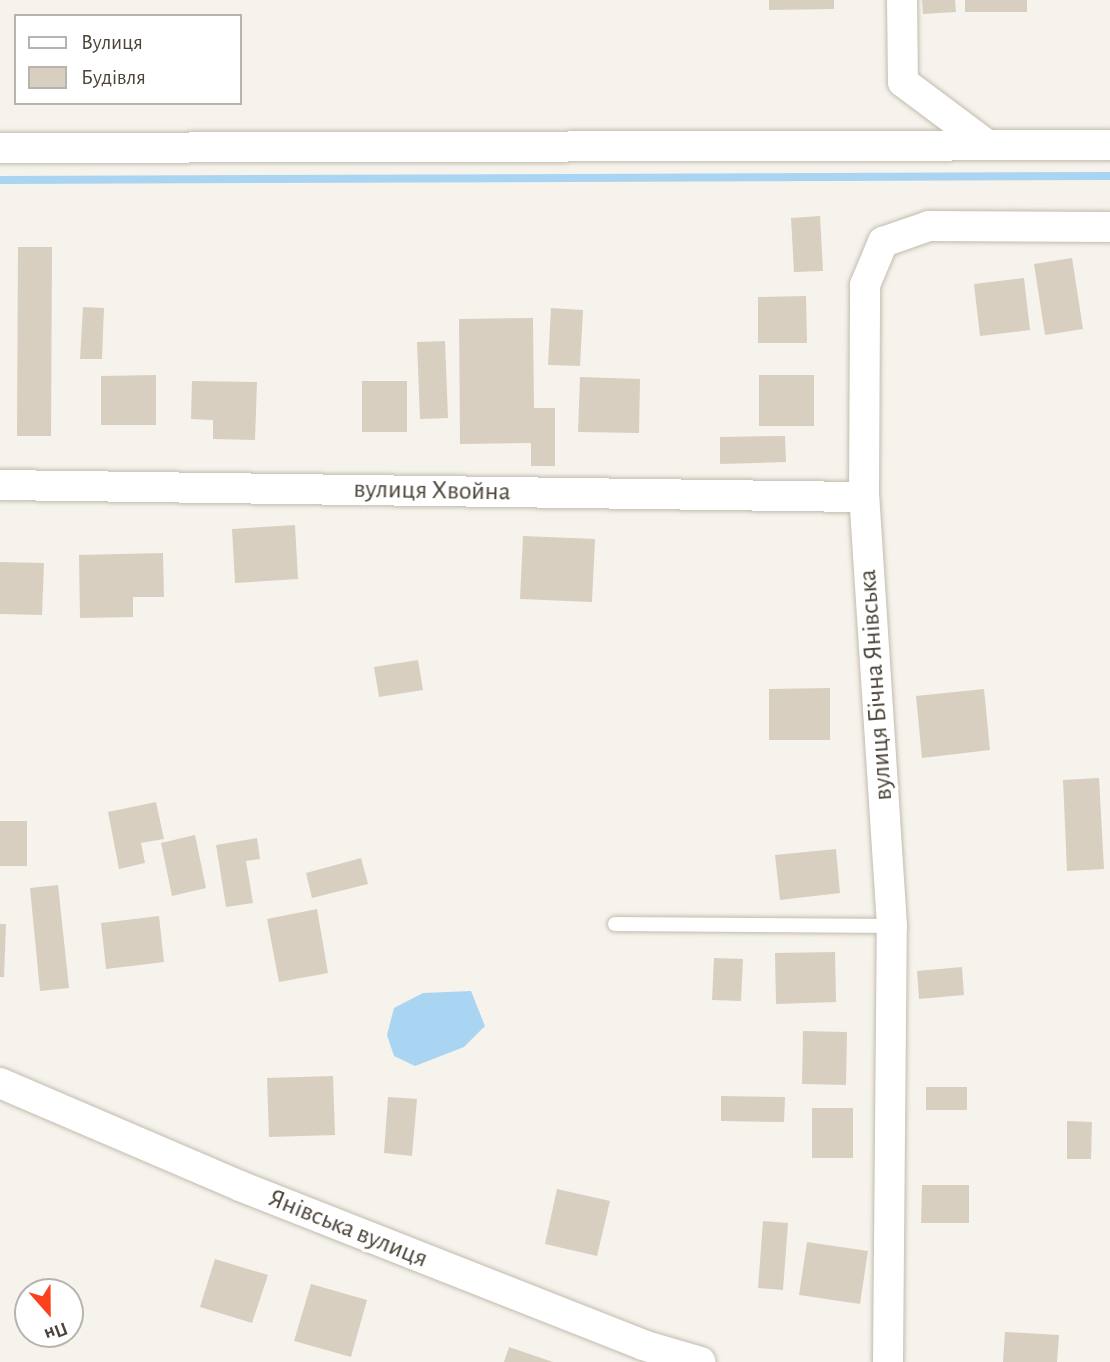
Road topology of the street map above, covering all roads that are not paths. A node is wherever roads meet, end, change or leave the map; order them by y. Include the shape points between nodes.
1 (902, 0) edge
2 (986, 144) junction
3 (1110, 145) edge
4 (0, 148) edge
5 (1110, 227) edge
6 (0, 485) edge
7 (864, 497) junction
8 (615, 925) dead end
9 (892, 926) junction
10 (0, 1083) edge
11 (701, 1362) edge
12 (888, 1362) edge

1 - 2 street via 903,82
2 - 3 street
2 - 4 street
5 - 7 street, вулиця Бічна Янівська via 929,226 883,242 865,285
6 - 7 street, вулиця Хвойна
7 - 9 street, вулиця Бічна Янівська
8 - 9 lane
9 - 12 street, вулиця Бічна Янівська
10 - 11 street, Янівська вулиця via 240,1186

